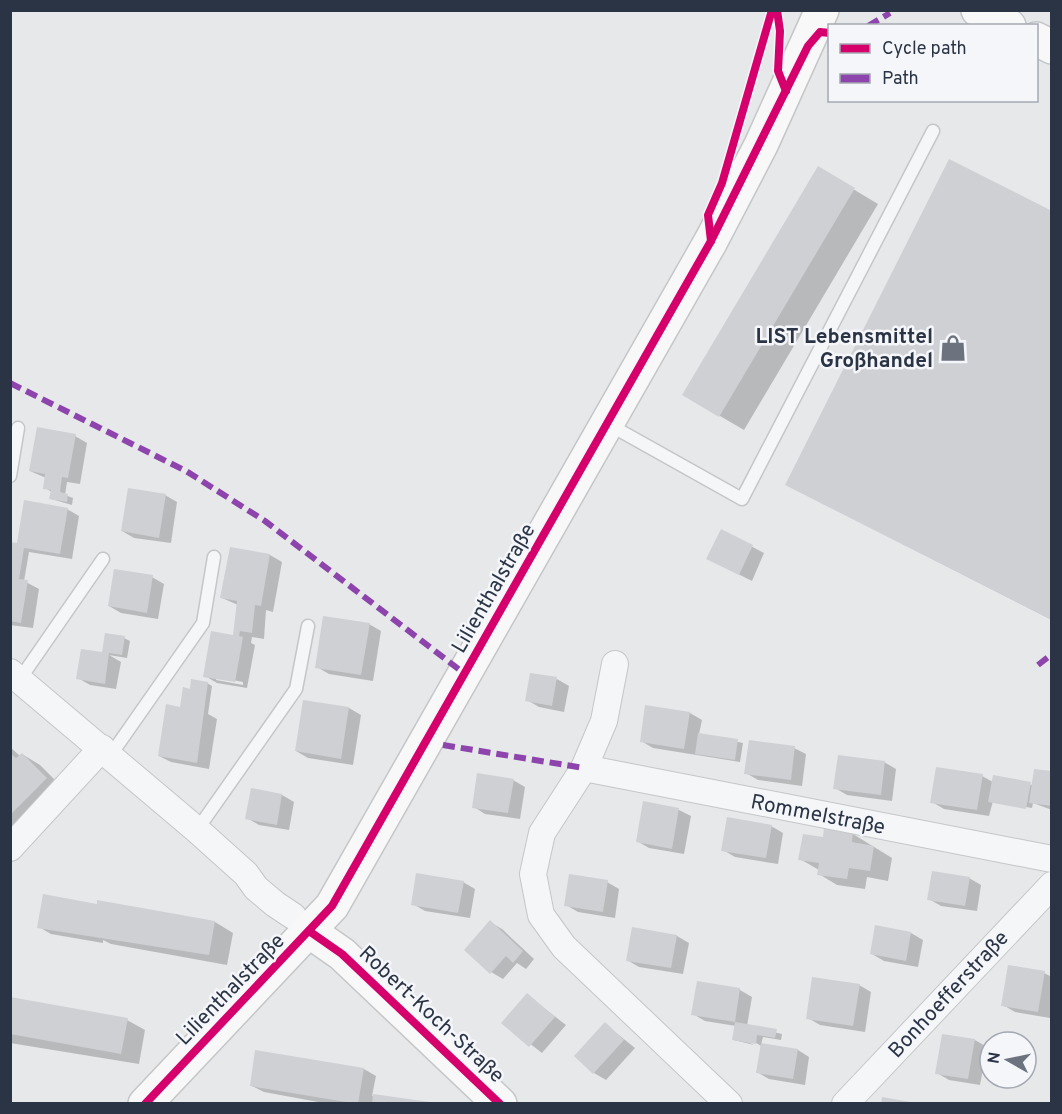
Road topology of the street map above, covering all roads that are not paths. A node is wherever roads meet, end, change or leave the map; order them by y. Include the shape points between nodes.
1 (978, 10) edge
2 (817, 21) edge
3 (1005, 24) edge
4 (1038, 40) edge
5 (1052, 47) edge
6 (933, 131) dead end
7 (607, 423) junction
8 (18, 428) dead end
9 (10, 476) edge
10 (214, 557) dead end
11 (103, 559) dead end
12 (308, 626) dead end
13 (615, 664) dead end
14 (15, 676) edge
15 (106, 752) junction
16 (584, 768) junction
17 (197, 830) junction
18 (10, 848) edge
19 (1052, 859) edge
20 (1052, 885) edge
21 (309, 930) junction
22 (145, 1104) edge
23 (500, 1104) edge
24 (729, 1104) edge
25 (845, 1104) edge

1 - 3 street
2 - 7 street, Lilienthalstraße via 761,145 711,241
4 - 5 street
6 - 7 lane via 742,499
7 - 21 street, Lilienthalstraße via 342,890
8 - 9 lane
10 - 15 lane via 203,623
11 - 14 lane
12 - 17 lane via 296,689
13 - 16 street via 604,721
14 - 15 street
15 - 17 street
15 - 18 street
16 - 19 street, Rommelstraße
16 - 24 street via 542,833 533,874 541,915 564,947
17 - 21 street via 246,874 261,882
20 - 25 street, Bonhoefferstraße
21 - 22 street, Lilienthalstraße
21 - 23 street, Robert-Koch-Straße via 361,984 382,995

